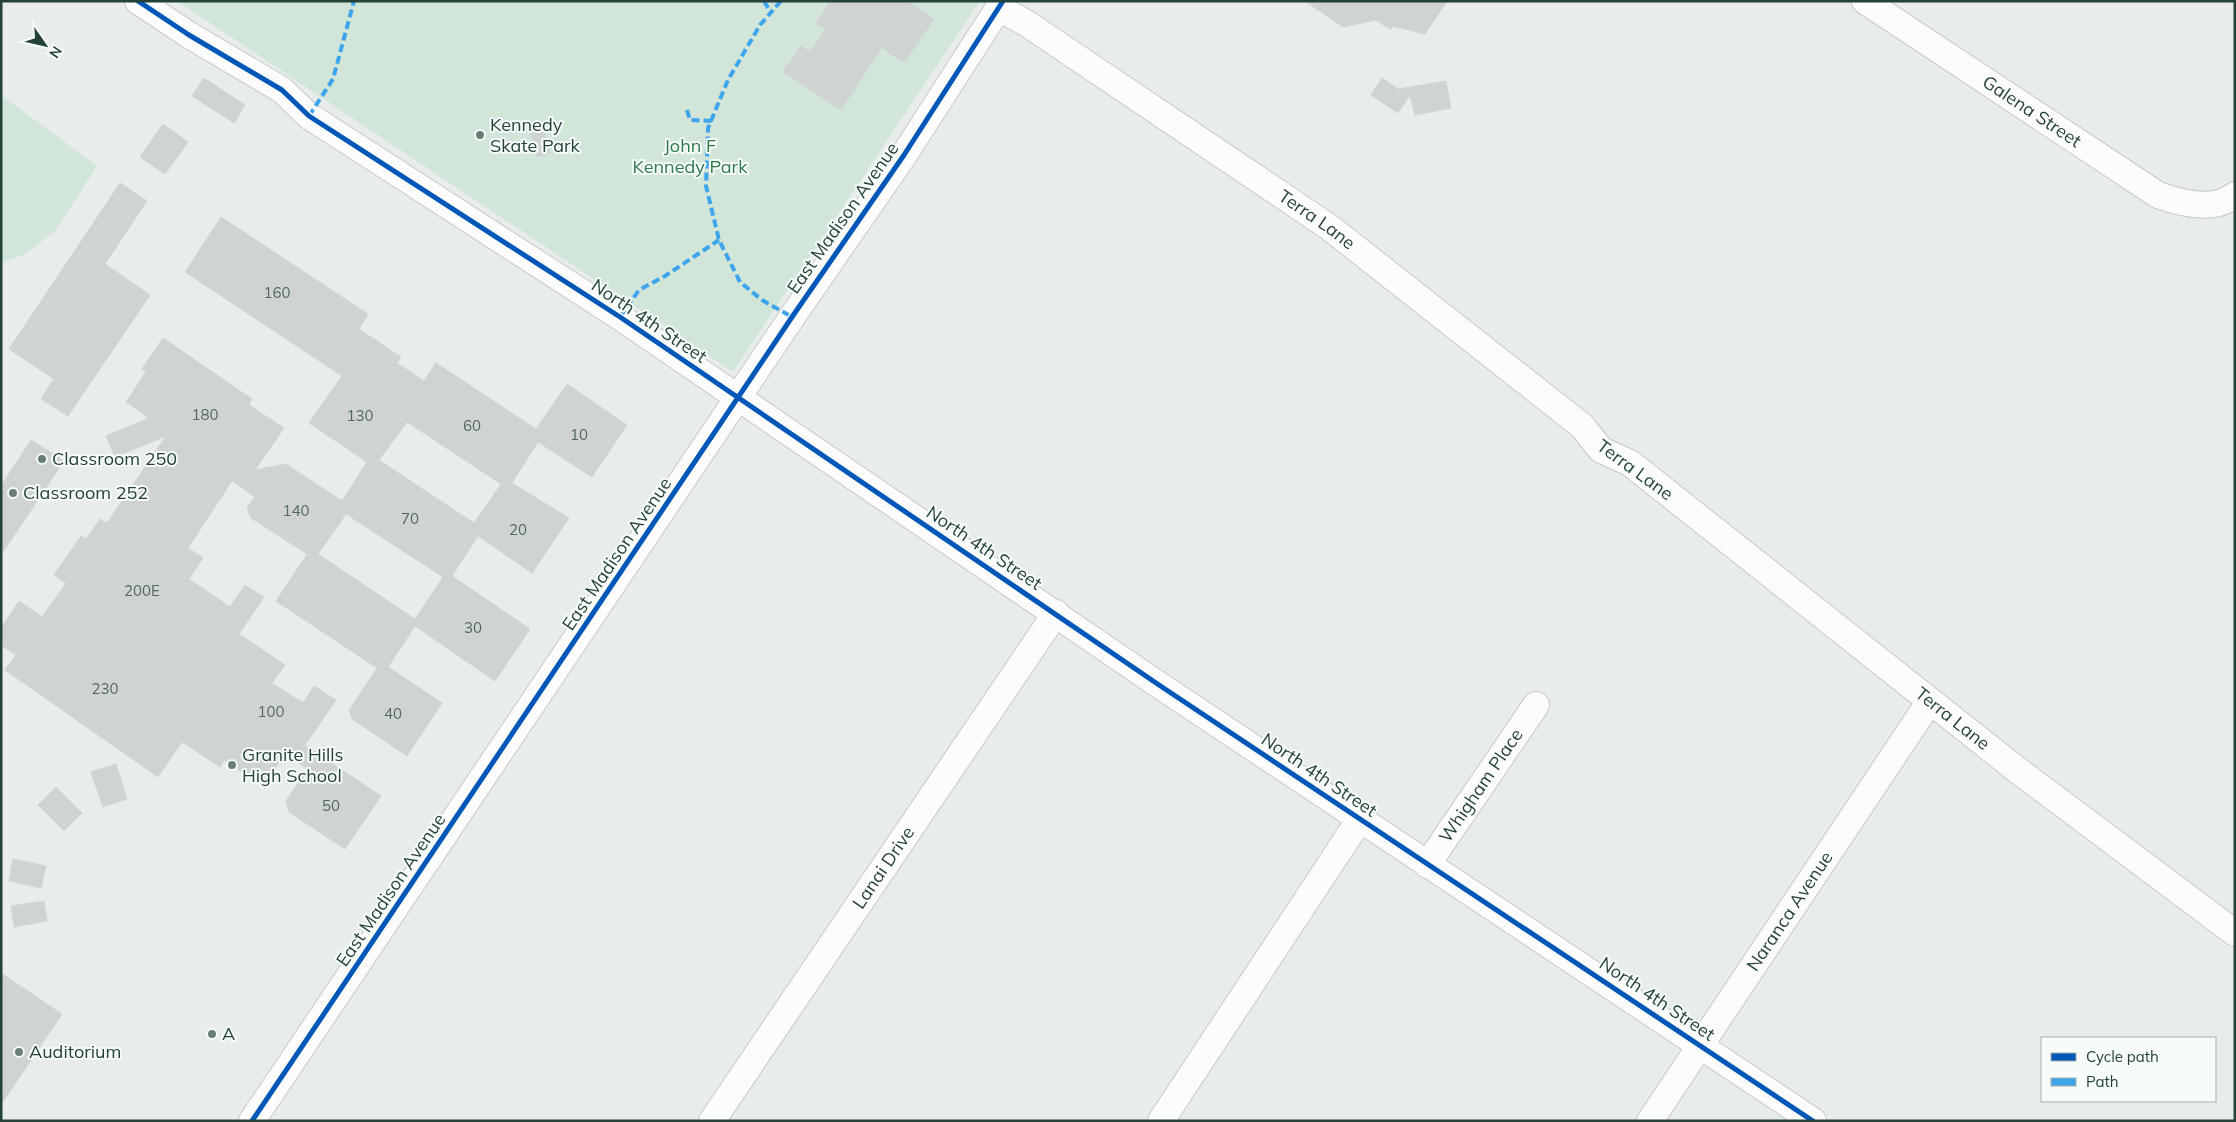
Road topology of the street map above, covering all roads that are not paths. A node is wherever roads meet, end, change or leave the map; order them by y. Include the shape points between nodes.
1 (138, 1) edge
2 (1866, 1) edge
3 (1001, 4) edge
4 (2235, 195) edge
5 (738, 398) junction
6 (1056, 613) junction
7 (1930, 700) junction
8 (1536, 705) dead end
9 (1360, 819) junction
10 (1427, 865) junction
11 (2235, 932) edge
12 (1700, 1044) junction
13 (252, 1121) edge
14 (712, 1121) edge
15 (1161, 1121) edge
16 (1650, 1121) edge
17 (1813, 1121) edge

1 - 5 street, North 4th Street via 282,90 309,116 620,317
2 - 4 street, Galena Street via 2144,188 2173,200 2205,204 2223,202
3 - 5 street, East Madison Avenue via 904,155
3 - 7 street, Terra Lane via 1328,227 1582,426 1601,450 1630,463
5 - 6 street, North 4th Street
5 - 13 street, East Madison Avenue
6 - 9 street, North 4th Street
6 - 14 street, Lanai Drive
7 - 11 street, Terra Lane via 2016,769
7 - 12 street, Naranca Avenue
8 - 10 street, Whigham Place
9 - 10 street, North 4th Street
9 - 15 street
10 - 12 street, North 4th Street
12 - 16 street, Naranca Avenue
12 - 17 street, North 4th Street

